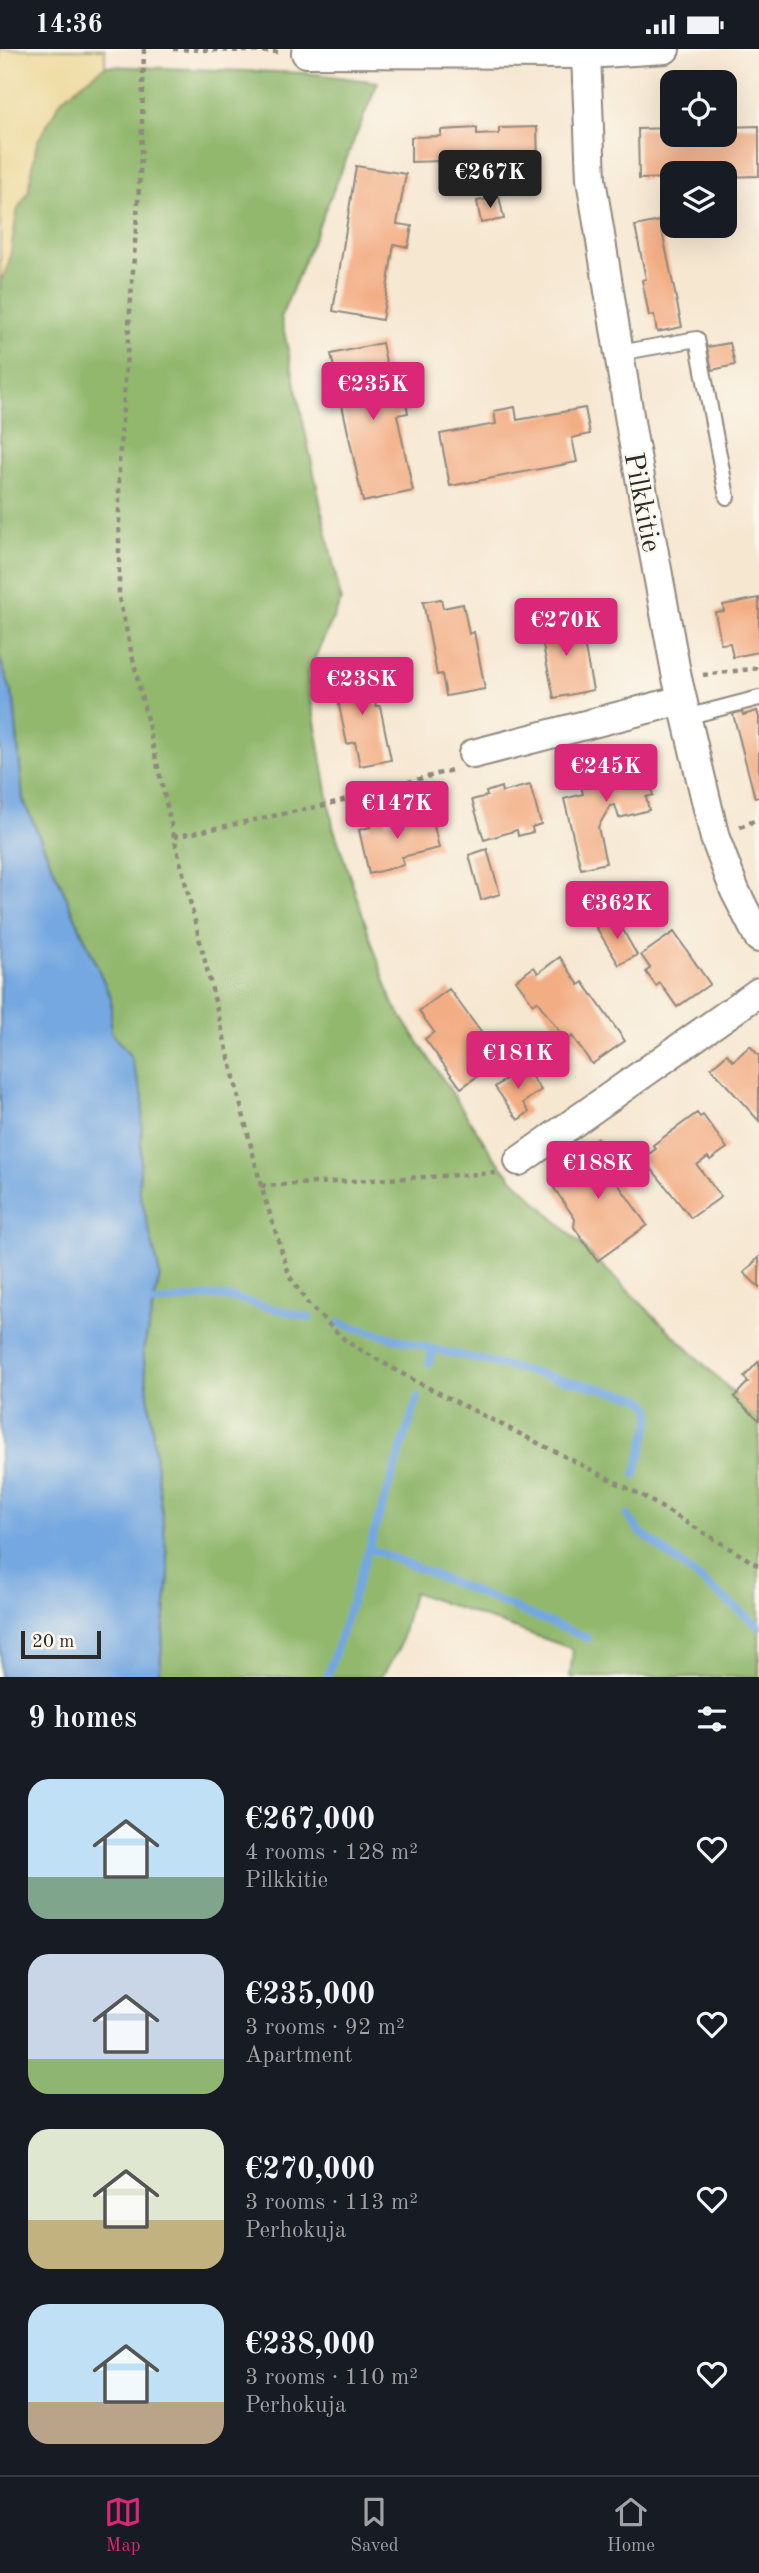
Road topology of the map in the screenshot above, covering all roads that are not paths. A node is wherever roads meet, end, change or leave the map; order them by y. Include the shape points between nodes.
1 (664, 49) edge
2 (306, 53) road end
3 (586, 54) junction
4 (619, 353) junction
5 (727, 497) dead end
6 (682, 698) junction
7 (759, 698) edge
8 (473, 754) road end
9 (759, 938) edge
10 (759, 992) edge
11 (519, 1161) road end

1 - 3 street
2 - 3 street
3 - 4 street, Pilkkitie via 591,179
4 - 5 lane via 697,339
4 - 6 street, Pilkkitie
6 - 7 lane
6 - 8 street
6 - 9 street, Pilkkitie via 715,838
10 - 11 street

